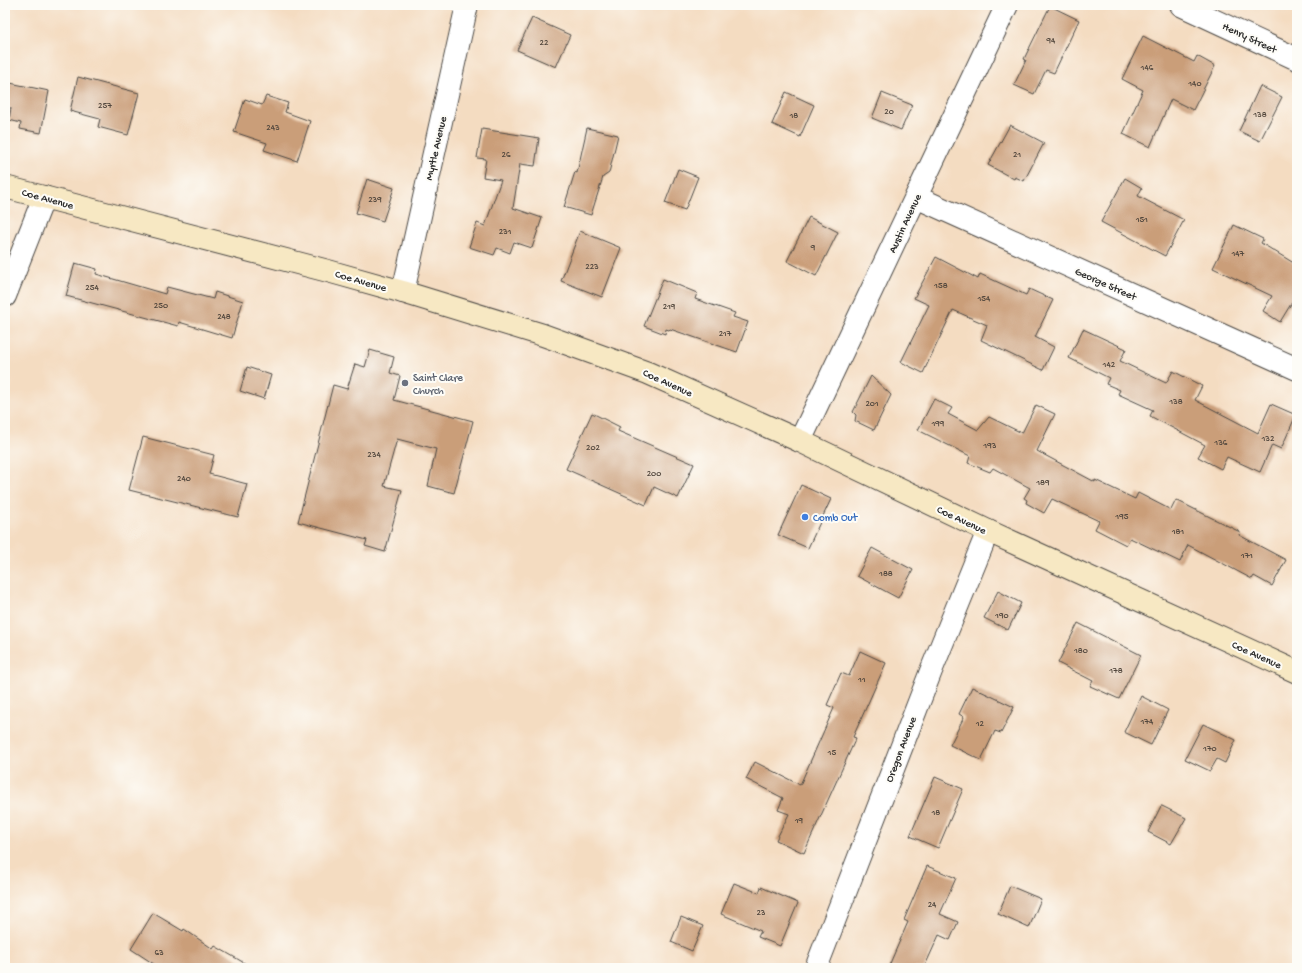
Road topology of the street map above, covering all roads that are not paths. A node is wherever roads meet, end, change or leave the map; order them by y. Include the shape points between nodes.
1 (468, 5) edge
2 (1008, 5) edge
3 (1181, 5) edge
4 (1297, 59) edge
5 (5, 187) edge
6 (44, 197) junction
7 (916, 197) junction
8 (403, 292) junction
9 (5, 296) edge
10 (1297, 368) edge
11 (800, 442) junction
12 (988, 532) junction
13 (1297, 672) edge
14 (816, 968) edge

1 - 8 street, Myrtle Avenue
2 - 7 street, Austin Avenue
3 - 4 street, Henry Street
5 - 6 street, Coe Avenue
6 - 8 street, Coe Avenue
6 - 9 street
7 - 10 street, George Street
7 - 11 street, Austin Avenue
8 - 11 street, Coe Avenue via 544,335 648,373
11 - 12 street, Coe Avenue
12 - 13 street, Coe Avenue
12 - 14 street, Oregon Avenue via 931,670

